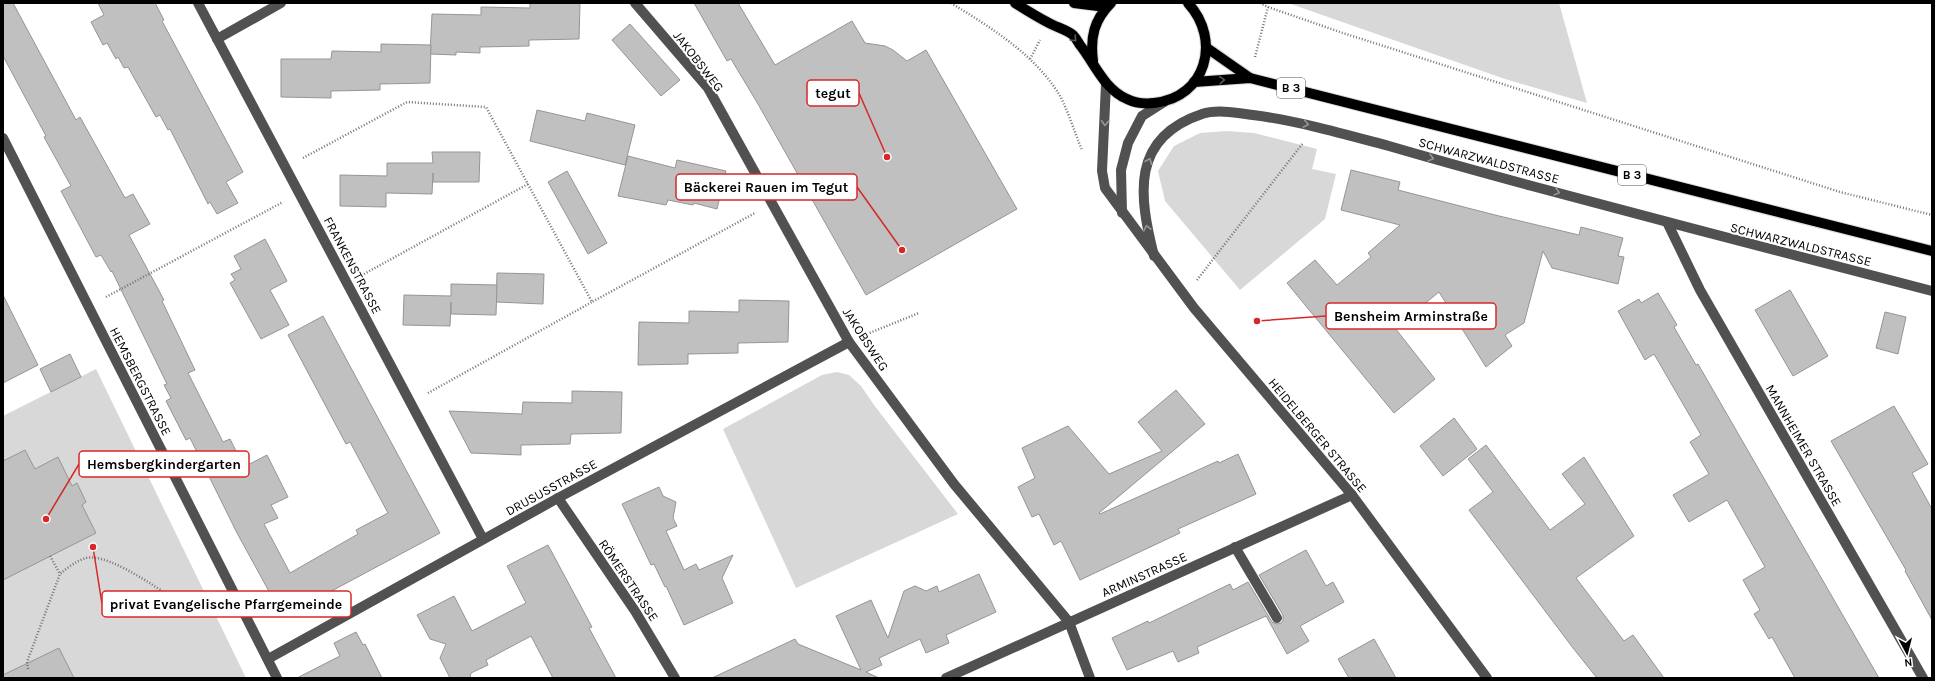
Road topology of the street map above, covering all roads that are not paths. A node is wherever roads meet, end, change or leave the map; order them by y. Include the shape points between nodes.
1 (198, 3) edge
2 (280, 3) edge
3 (635, 3) edge
4 (1014, 3) edge
5 (1074, 3) edge
6 (1188, 3) edge
7 (1108, 5) edge
8 (217, 39) junction
9 (1207, 48) junction
10 (1093, 62) junction
11 (1250, 78) junction
12 (1194, 82) junction
13 (1106, 84) junction
14 (1164, 102) junction
15 (3, 138) edge
16 (1122, 213) junction
17 (1667, 222) junction
18 (1932, 251) edge
19 (1154, 256) junction
20 (1932, 291) edge
21 (849, 342) junction
22 (1352, 495) junction
23 (558, 498) junction
24 (483, 540) junction
25 (1235, 548) junction
26 (1277, 618) dead end
27 (1069, 622) junction
28 (268, 659) junction
29 (277, 678) edge
30 (675, 678) edge
31 (946, 678) edge
32 (1090, 678) edge
33 (1488, 678) edge
34 (1923, 678) edge

1 - 8 street, FRANKENSTRASSE
2 - 8 street
3 - 21 street, JAKOBSWEG via 708,88
4 -> 10 main road via 1073,36
5 - 7 main road
6 - 9 main road via 1197,13 1205,30
7 - 10 main road via 1094,28 1091,45
8 - 24 street, FRANKENSTRASSE
9 - 11 main road, SCHWARZWALDSTRASSE / B 3
9 - 12 main road via 1203,66
10 - 13 main road
12 -> 11 main road, SCHWARZWALDSTRASSE / B 3
11 - 18 main road, SCHWARZWALDSTRASSE / B 3
12 - 14 main road via 1181,94
13 - 14 main road via 1128,100 1146,104
13 -> 16 street, HEIDELBERGER STRASSE via 1102,171 1105,188
14 - 16 street via 1142,116 1128,143 1121,170
15 - 28 street, HEMSBERGSTRASSE
16 - 19 street, HEIDELBERGER STRASSE
19 -> 17 street, SCHWARZWALDSTRASSE via 1147,228 1142,183 1153,150 1164,135 1182,122 1206,112 1245,114 1316,126
17 - 20 street, SCHWARZWALDSTRASSE
17 - 34 street, MANNHEIMER STRASSE via 1700,290
19 - 22 street, HEIDELBERGER STRASSE via 1185,297
21 - 23 street, DRUSUSSTRASSE
21 - 27 street, JAKOBSWEG via 954,484
22 - 25 street, ARMINSTRASSE
22 - 33 street, HEIDELBERGER STRASSE
23 - 24 street, DRUSUSSTRASSE
23 - 30 street, RÖMERSTRASSE via 635,611
24 - 28 street, DRUSUSSTRASSE
25 - 26 street
25 - 27 street, ARMINSTRASSE
27 - 31 street, ARMINSTRASSE
27 - 32 street, JAKOBSWEG
28 - 29 street, HEMSBERGSTRASSE

